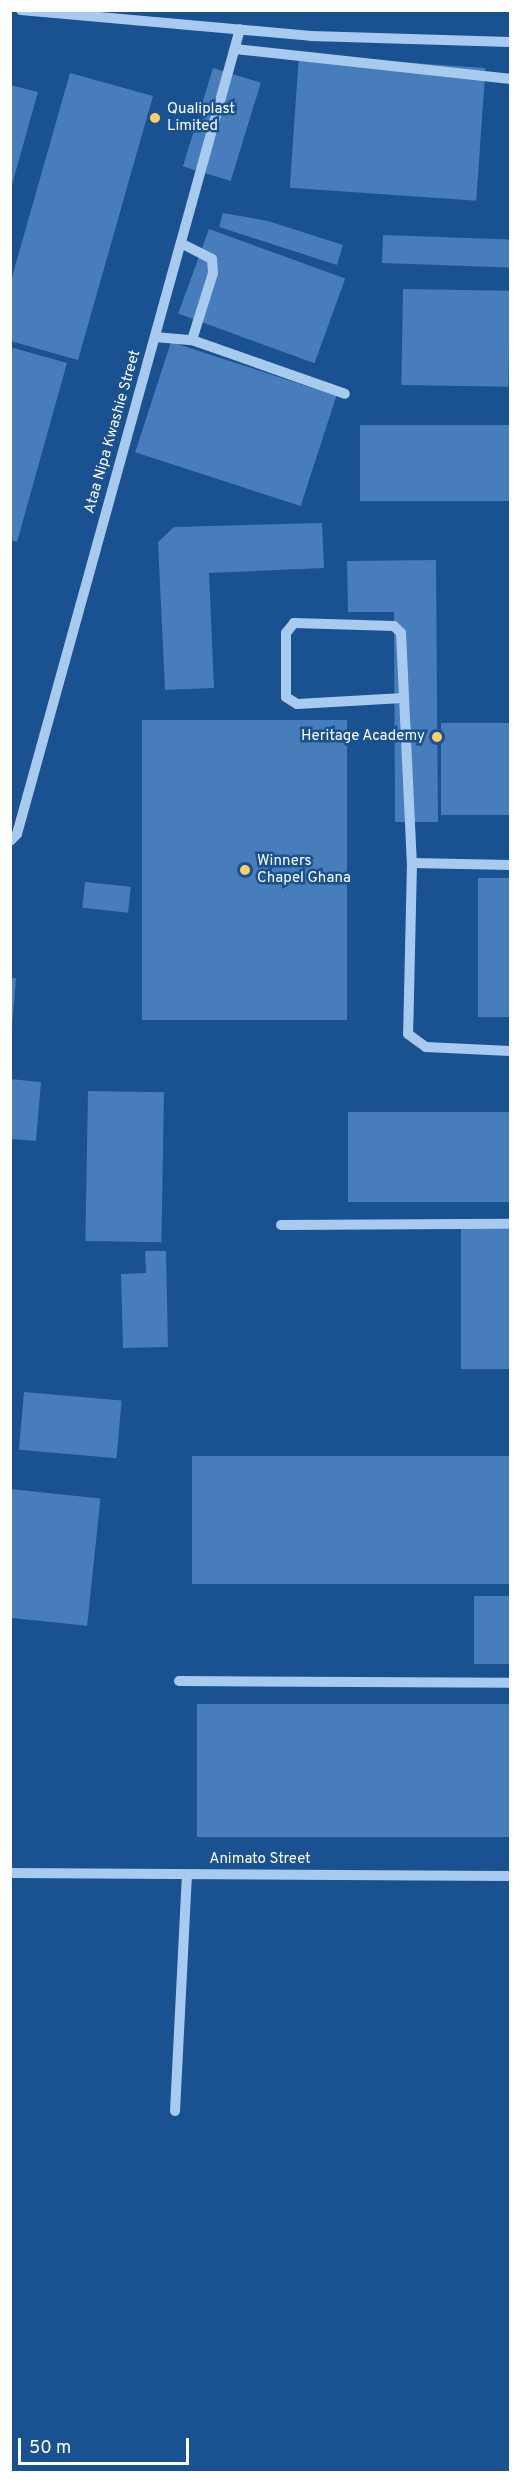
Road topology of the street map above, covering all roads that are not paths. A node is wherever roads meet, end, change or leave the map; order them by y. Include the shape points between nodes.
1 (21, 10) edge
2 (240, 30) junction
3 (510, 42) edge
4 (235, 49) junction
5 (510, 79) edge
6 (181, 243) junction
7 (155, 337) junction
8 (192, 340) junction
9 (345, 394) dead end
10 (404, 698) junction
11 (10, 841) edge
12 (412, 863) junction
13 (510, 865) edge
14 (510, 1051) edge
15 (510, 1224) edge
16 (281, 1225) dead end
17 (179, 1681) dead end
18 (510, 1683) edge
19 (10, 1873) edge
20 (187, 1875) junction
21 (510, 1876) edge
22 (175, 2110) dead end

1 - 2 street
2 - 3 street
2 - 4 street, Ataa Nipa Kwashie Street
4 - 5 street
4 - 6 street, Ataa Nipa Kwashie Street
6 - 7 street, Ataa Nipa Kwashie Street
6 - 8 street via 212,259 214,266
7 - 8 street
7 - 11 street, Ataa Nipa Kwashie Street via 17,834
8 - 9 street
10 - 10 street via 401,633 394,626 294,623 285,633 286,697 297,704
10 - 12 street
12 - 13 street
12 - 14 street via 408,1034 426,1047
15 - 16 street
17 - 18 street
19 - 20 street, Animato Street
20 - 21 street, Animato Street
20 - 22 street

